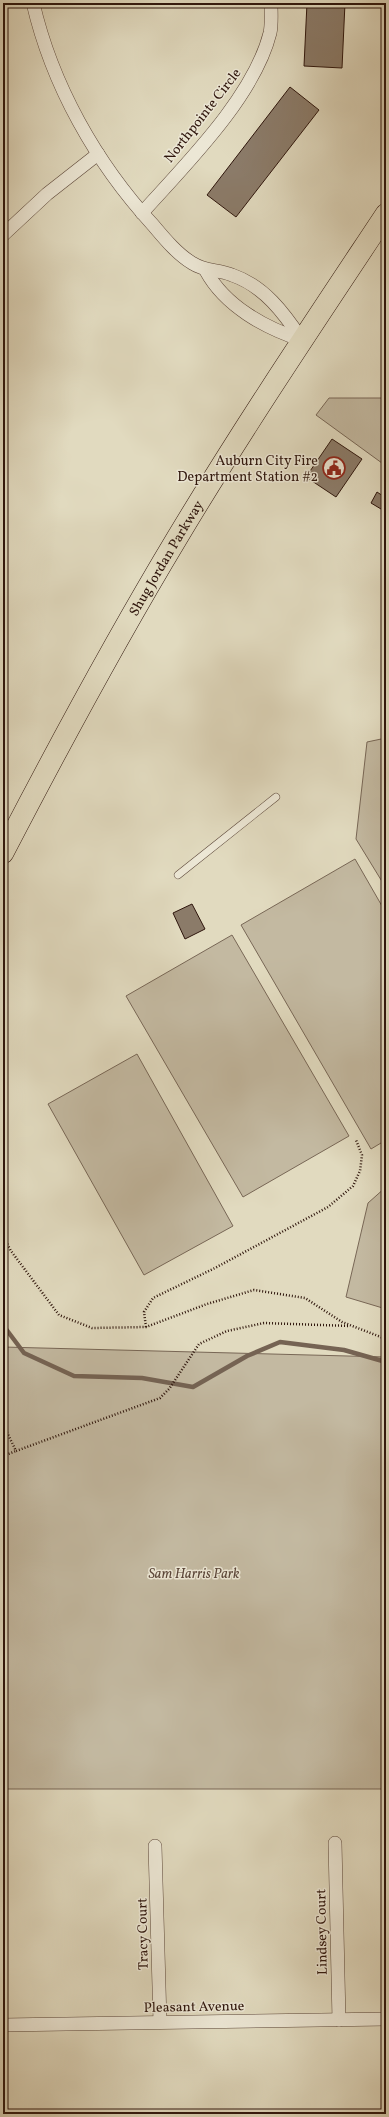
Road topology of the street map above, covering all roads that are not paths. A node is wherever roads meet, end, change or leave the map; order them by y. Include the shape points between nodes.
1 (33, 3) edge
2 (271, 3) edge
3 (98, 154) junction
4 (142, 213) junction
5 (386, 214) edge
6 (3, 235) edge
7 (206, 271) junction
8 (302, 340) junction
9 (276, 797) dead end
10 (3, 853) edge
11 (178, 875) dead end
12 (336, 1843) dead end
13 (155, 1846) dead end
14 (386, 2019) edge
15 (339, 2020) junction
16 (160, 2022) junction
17 (3, 2025) edge

1 - 3 street via 50,61 69,104
2 - 4 street, Northpointe Circle via 270,32 259,66 215,129
3 - 4 street
3 - 6 street via 47,194
4 - 7 street via 176,249
5 - 8 main road, Shug Jordan Parkway
7 - 8 street via 219,290 264,325
7 - 8 street via 232,275 270,298
8 - 10 main road, Shug Jordan Parkway via 134,611
9 - 11 lane
12 - 15 street, Lindsey Court
13 - 16 street, Tracy Court
14 - 15 street, Pleasant Avenue
15 - 16 street, Pleasant Avenue
16 - 17 street, Pleasant Avenue

